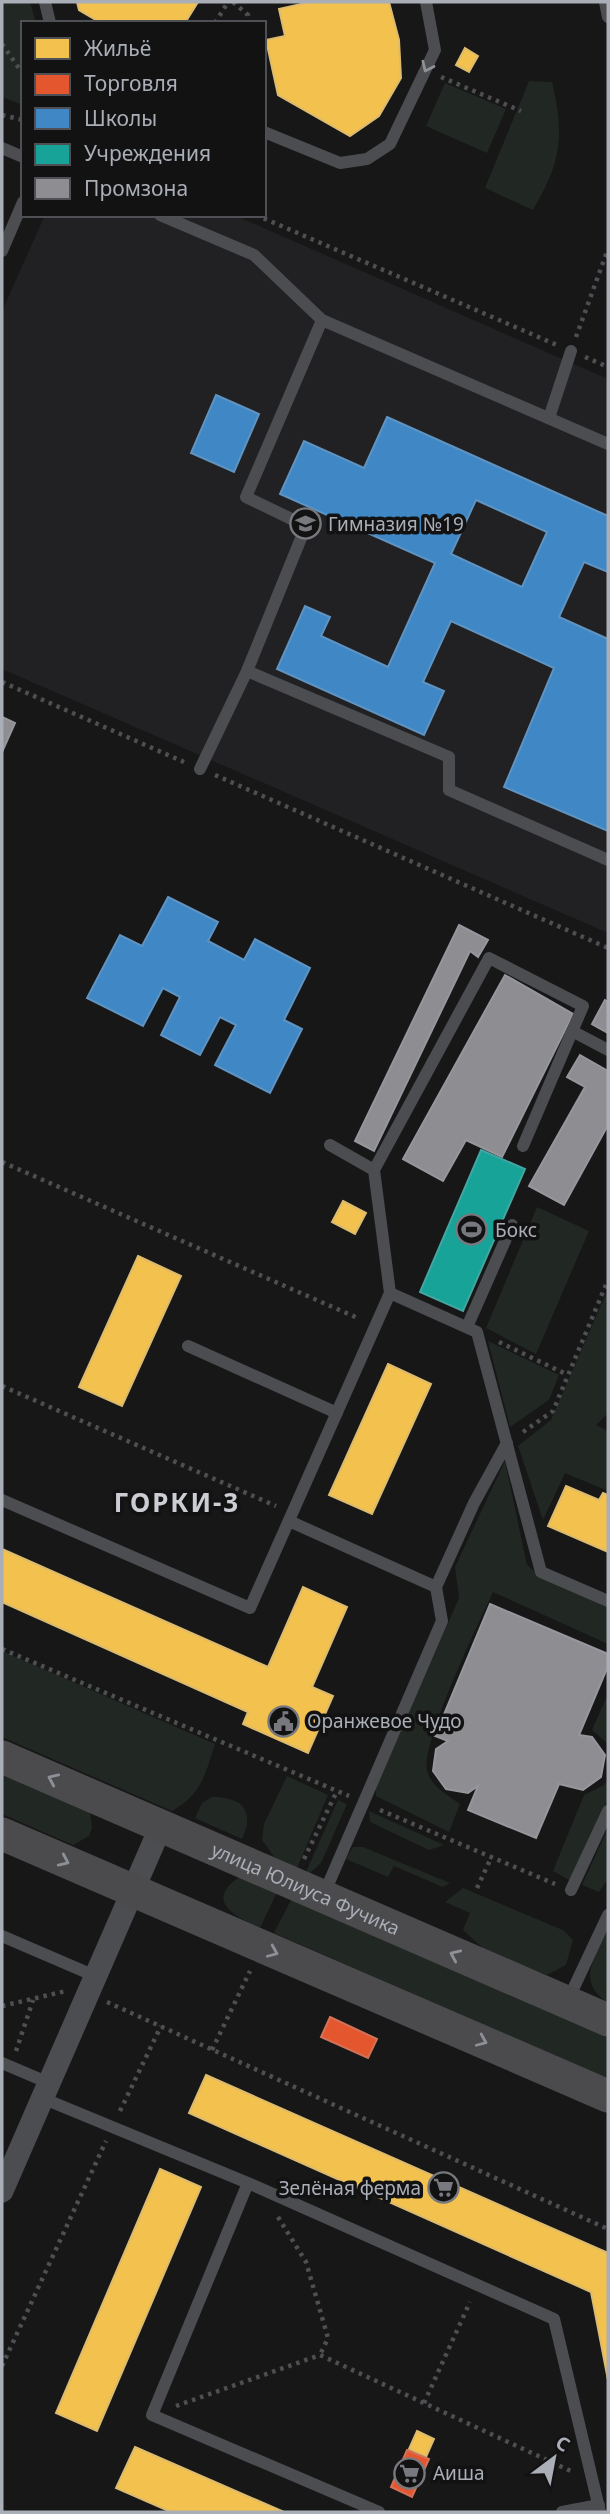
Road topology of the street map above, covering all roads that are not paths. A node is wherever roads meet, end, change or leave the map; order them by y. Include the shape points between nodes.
1 (45, 2) edge
2 (426, 2) edge
3 (606, 3) edge
4 (608, 18) edge
5 (50, 21) edge
6 (266, 133) edge
7 (2, 148) edge
8 (21, 156) edge
9 (21, 207) edge
10 (165, 217) edge
11 (2, 251) edge
12 (322, 320) junction
13 (571, 351) road end
14 (549, 418) junction
15 (608, 444) edge
16 (247, 671) junction
17 (200, 769) road end
18 (608, 860) edge
19 (572, 1031) junction
20 (608, 1050) edge
21 (330, 1145) dead end
22 (523, 1146) dead end
23 (374, 1170) junction
24 (512, 1225) dead end
25 (390, 1293) junction
26 (472, 1329) junction
27 (188, 1346) dead end
28 (337, 1413) junction
29 (507, 1443) junction
30 (2, 1500) edge
31 (290, 1517) junction
32 (436, 1587) junction
33 (608, 1601) edge
34 (2, 1757) edge
35 (608, 1811) edge
36 (161, 1826) junction
37 (2, 1834) edge
38 (571, 1890) road end
39 (133, 1891) junction
40 (323, 1897) junction
41 (608, 1915) edge
42 (2, 1936) edge
43 (92, 1985) junction
44 (566, 2003) junction
45 (608, 2020) edge
46 (6, 2065) edge
47 (45, 2090) junction
48 (608, 2096) edge
49 (254, 2186) junction
50 (2, 2191) edge
51 (599, 2509) edge
52 (379, 2512) edge
53 (562, 2512) edge

1 - 5 lane
2 -> 6 lane via 435,50 390,144 368,159 340,163
3 - 4 lane
7 - 8 lane
9 - 11 lane
10 - 12 lane via 254,255
12 - 14 lane
12 - 16 lane via 246,497 306,526
13 - 14 lane
14 - 15 lane
16 - 17 lane
16 - 18 lane via 449,757 450,790
19 - 20 lane
19 - 22 lane
19 - 23 lane via 583,1006 489,958
21 - 23 lane
23 - 25 lane
24 - 26 lane
25 - 26 lane
25 - 28 lane
26 - 29 lane
27 - 28 lane
28 - 31 lane
29 - 32 lane
29 - 33 lane via 541,1572
30 - 31 lane via 250,1608
31 - 32 lane
32 - 40 lane via 442,1621
36 -> 34 main road, улица Юлиуса Фучика
35 - 38 lane
36 - 39 street
36 - 40 main road, улица Юлиуса Фучика
37 -> 39 main road
39 - 43 street
39 -> 48 main road
44 -> 40 main road, улица Юлиуса Фучика
41 - 44 lane
42 - 43 lane
43 - 47 street
44 - 45 main road, улица Юлиуса Фучика
46 - 47 lane
47 - 49 lane via 112,2127
47 - 50 street
49 - 51 lane via 554,2319
49 - 52 lane via 152,2414
51 - 53 lane

